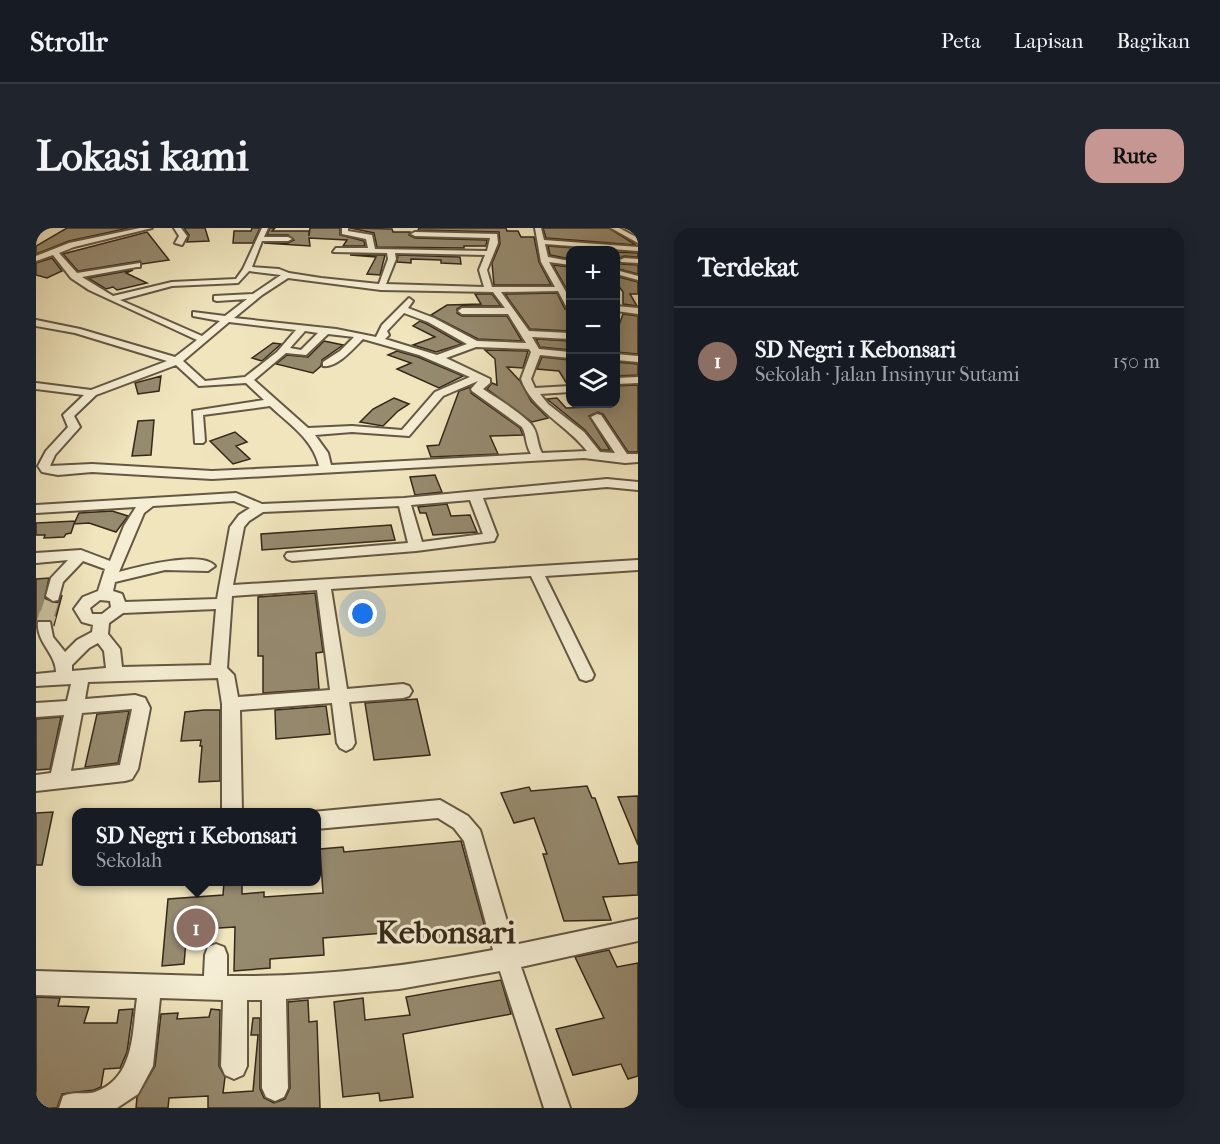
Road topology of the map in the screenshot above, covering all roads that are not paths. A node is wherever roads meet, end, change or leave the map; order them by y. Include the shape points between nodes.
1 (149, 228) edge
2 (177, 228) edge
3 (265, 228) edge
4 (345, 228) edge
5 (615, 228) edge
6 (538, 230) edge
7 (414, 231) edge
8 (550, 233) dead end
9 (80, 236) dead end
10 (288, 239) dead end
11 (259, 240) junction
12 (638, 241) edge
13 (542, 242) junction
14 (179, 243) dead end
15 (72, 245) junction
16 (42, 246) dead end
17 (638, 249) edge
18 (336, 250) dead end
19 (57, 251) junction
20 (372, 251) junction
21 (417, 251) junction
22 (391, 252) junction
23 (490, 253) junction
24 (36, 258) edge
25 (545, 260) junction
26 (624, 260) dead end
27 (638, 261) edge
28 (566, 263) edge
29 (137, 265) dead end
30 (247, 269) junction
31 (118, 273) dead end
32 (620, 273) edge
33 (286, 275) junction
34 (74, 276) junction
35 (446, 276) dead end
36 (638, 278) edge
37 (82, 284) junction
38 (381, 288) junction
39 (492, 289) junction
40 (559, 289) junction
41 (416, 290) junction
42 (447, 290) junction
43 (255, 296) junction
44 (217, 298) dead end
45 (112, 299) junction
46 (566, 300) edge
47 (620, 309) edge
48 (404, 310) junction
49 (462, 311) dead end
50 (511, 311) junction
51 (638, 311) edge
52 (196, 314) dead end
53 (226, 320) junction
54 (36, 322) edge
55 (302, 329) junction
56 (325, 331) junction
57 (526, 334) junction
58 (361, 336) junction
59 (566, 336) edge
60 (201, 339) junction
61 (378, 340) junction
62 (475, 344) junction
63 (534, 349) junction
64 (284, 350) junction
65 (566, 354) edge
66 (620, 357) edge
67 (438, 358) junction
68 (638, 359) edge
69 (177, 361) junction
70 (326, 364) dead end
71 (479, 377) junction
72 (638, 380) edge
73 (248, 381) junction
74 (620, 381) edge
75 (36, 386) edge
76 (566, 389) edge
77 (531, 391) junction
78 (92, 393) junction
79 (272, 402) junction
80 (597, 417) dead end
81 (305, 432) junction
82 (199, 441) dead end
83 (596, 454) junction
84 (539, 457) junction
85 (638, 458) edge
86 (625, 459) junction
87 (326, 470) junction
88 (638, 486) edge
89 (475, 495) junction
90 (404, 502) junction
91 (149, 503) junction
92 (260, 508) junction
93 (36, 509) edge
94 (416, 547) junction
95 (81, 555) junction
96 (292, 555) dead end
97 (36, 558) edge
98 (638, 565) edge
99 (208, 566) dead end
100 (536, 571) junction
101 (111, 573) junction
102 (323, 583) junction
103 (104, 595) junction
104 (53, 596) tunnel mouth
105 (224, 598) junction
106 (119, 608) junction
107 (44, 626) tunnel mouth
108 (101, 627) junction
109 (219, 671) junction
110 (69, 673) junction
111 (115, 674) junction
112 (586, 675) dead end
113 (36, 680) edge
114 (403, 691) dead end
115 (338, 696) junction
116 (231, 704) junction
117 (73, 707) junction
118 (36, 710) edge
119 (346, 743) dead end
120 (59, 781) junction
121 (36, 783) edge
122 (231, 806) edge
123 (321, 820) edge
124 (638, 930) edge
125 (216, 955) dead end
126 (507, 959) junction
127 (36, 983) edge
128 (150, 986) junction
129 (225, 987) junction
130 (274, 988) junction
131 (234, 1066) dead end
132 (275, 1089) dead end
133 (72, 1108) edge
134 (557, 1108) edge

1 - 15 street
2 - 14 street via 183,236
3 - 11 street
4 - 20 street via 344,233 369,237
5 - 12 street
6 - 8 street
6 - 13 street
7 - 21 street
7 - 23 street via 492,235 495,236
9 - 15 street
10 - 11 street
11 - 30 street
13 - 17 street
13 - 25 street
15 - 19 street
16 - 19 street
18 - 20 street
19 - 24 street
19 - 34 street
20 - 22 street
21 - 22 street
21 - 23 street
22 - 38 street
23 - 39 street via 483,271
25 - 28 street
25 - 40 street
26 - 27 street
29 - 34 street
30 - 33 street
30 - 45 street via 238,281 172,284
31 - 37 street
32 - 36 street
33 - 38 street
33 - 43 street
34 - 37 street
35 - 42 street
37 - 45 street
38 - 41 street
39 - 40 street
39 - 42 street
39 - 50 street
40 - 46 street
41 - 42 street
41 - 48 street
43 - 44 street
43 - 53 street
45 - 60 street
47 - 51 street
48 - 61 street via 388,323
48 - 62 street
49 - 50 street
50 - 57 street
52 - 53 street
53 - 55 street
53 - 60 street
54 - 69 street
55 - 56 street
55 - 64 street
56 - 58 street
56 - 64 street via 303,353
57 - 59 street
57 - 63 street
58 - 61 street
58 - 70 street
60 - 69 street
61 - 67 street
62 - 63 street
62 - 67 street
63 - 65 street
63 - 77 street via 526,379
64 - 73 street
66 - 68 street
67 - 71 street
69 - 73 street via 203,384
69 - 78 street
71 - 81 street via 439,394 405,434 352,429
71 - 84 street via 486,382 476,389 530,430 531,444
72 - 74 street
73 - 79 street
75 - 78 street
76 - 77 street
77 - 83 street via 556,417 580,434
78 - 87 street via 68,415 74,427 46,461 46,469 212,475
79 - 81 street
79 - 82 street via 197,413
80 - 86 street
81 - 87 street via 318,446
83 - 84 street
83 - 86 street
84 - 87 street
85 - 86 street
88 - 89 street via 607,483
89 - 90 street
89 - 94 street via 489,538
90 - 92 street
90 - 94 street
91 - 92 street via 236,497
91 - 93 street
91 - 101 street via 139,511
92 - 105 street via 237,527
94 - 96 street
95 - 97 street
95 - 101 street
95 - 104 street via 56,581
98 - 100 street
99 - 101 street via 165,565
100 - 102 street
100 - 112 street
101 - 103 street
102 - 105 street
102 - 115 street
103 - 106 street via 117,598
103 - 108 street via 89,599 82,609 87,618
105 - 106 street
105 - 109 street
106 - 108 street
107 - 110 street via 45,638
108 - 110 street via 83,644
108 - 111 street via 112,650
109 - 111 street
109 - 116 street via 226,675
110 - 111 street
110 - 113 street
110 - 117 street
114 - 115 street
115 - 116 street
115 - 119 street
116 - 122 street
117 - 118 street
117 - 120 street
117 - 120 street via 135,702 141,708 129,770 119,775
120 - 121 street
123 - 126 street via 440,809 460,822 473,837
124 - 126 street
125 - 129 street
126 - 130 street via 364,982
126 - 134 street
127 - 128 street
128 - 129 street
128 - 133 street via 140,1066 129,1085 98,1105
129 - 130 street
129 - 131 street
130 - 132 street

